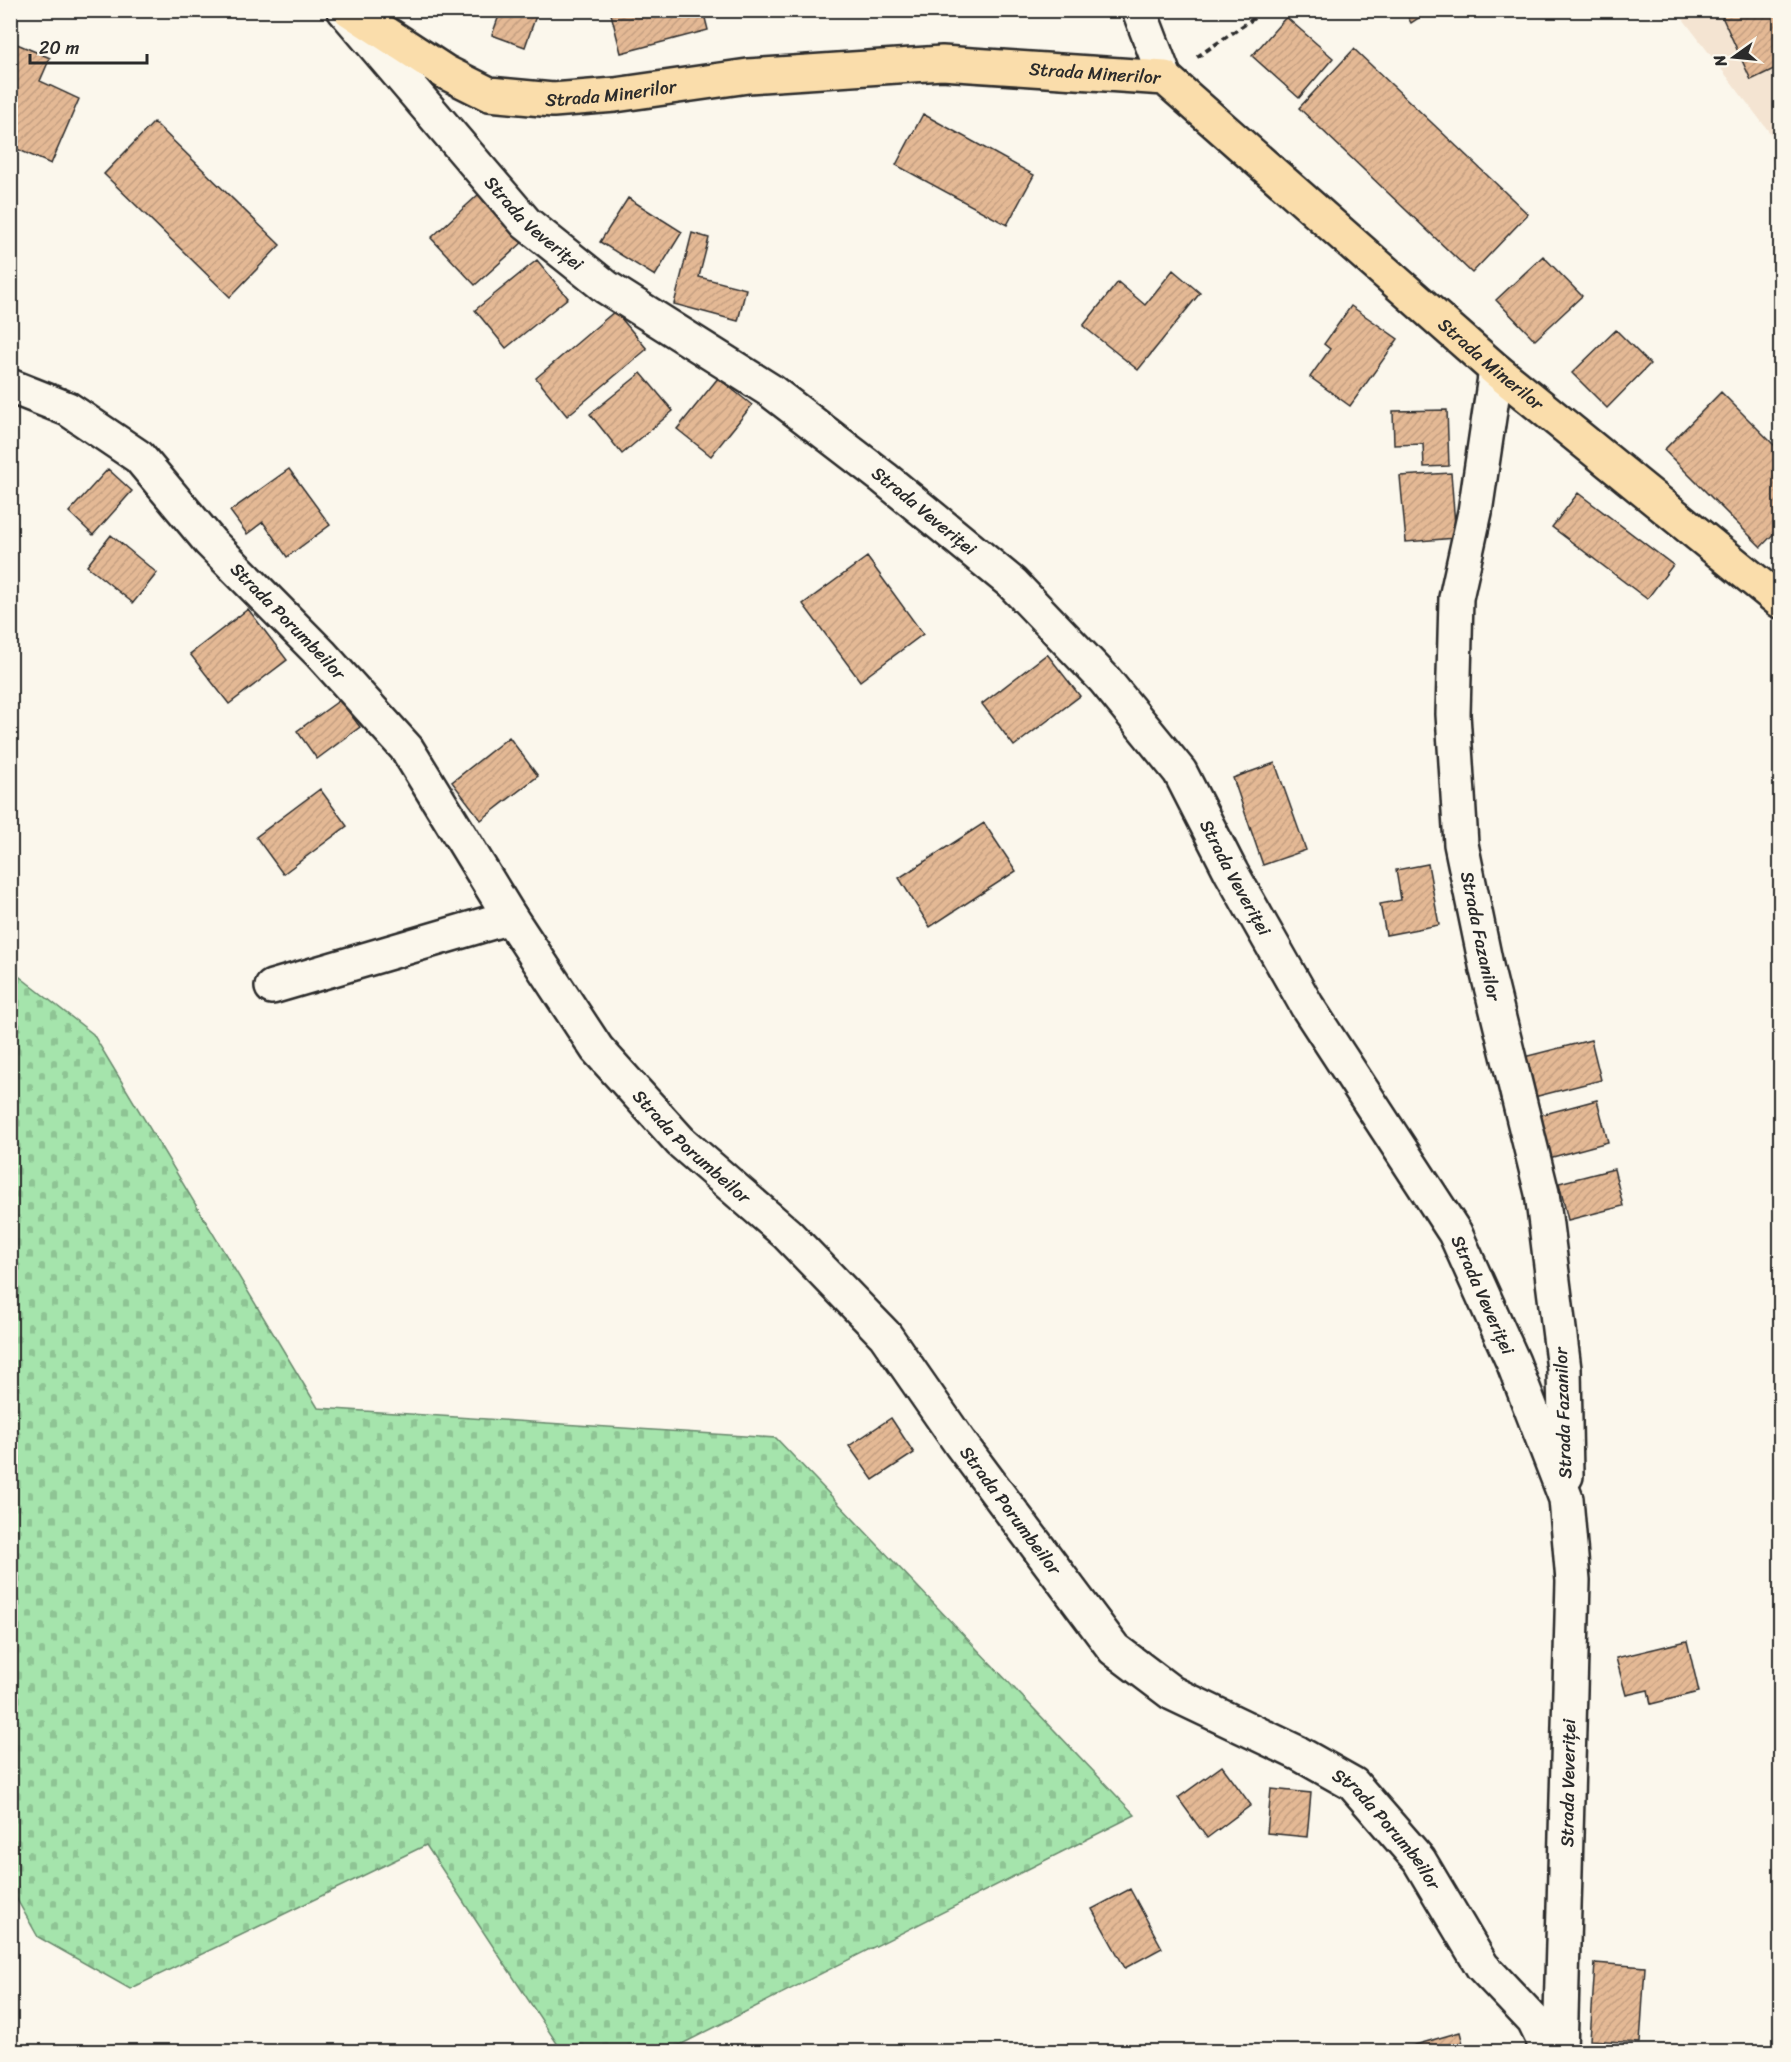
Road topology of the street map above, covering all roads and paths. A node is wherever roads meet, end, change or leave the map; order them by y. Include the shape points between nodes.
1 (344, 10) edge
2 (350, 10) edge
3 (1139, 10) edge
4 (1266, 10) edge
5 (1165, 78) junction
6 (1496, 370) junction
7 (10, 386) edge
8 (1780, 602) edge
9 (510, 917) junction
10 (272, 987) dead end
11 (1566, 1498) junction
12 (1549, 2052) edge
13 (1560, 2052) edge

1 - 11 street, Strada Veveriței via 526,223 606,287 771,391 885,478 1012,583 1104,679 1180,772 1307,1006 1455,1233 1514,1362
2 - 5 main road, Strada Minerilor via 445,72 489,94 552,100 748,76 942,63
3 - 5 street
4 - 5 path
5 - 6 main road, Strada Minerilor
6 - 8 main road, Strada Minerilor
6 - 11 street, Strada Fazanilor via 1475,512 1456,598 1453,714 1459,821 1487,970 1542,1193 1564,1369
7 - 9 street, Strada Porumbeilor via 68,409 139,457 210,542 321,654 407,749
9 - 10 street
9 - 12 street, Strada Porumbeilor via 597,1049 681,1142 786,1234 885,1335 960,1443 1114,1649 1172,1693 1353,1784 1419,1860 1482,1966 1534,2021
11 - 13 street, Strada Veveriței via 1573,1581

